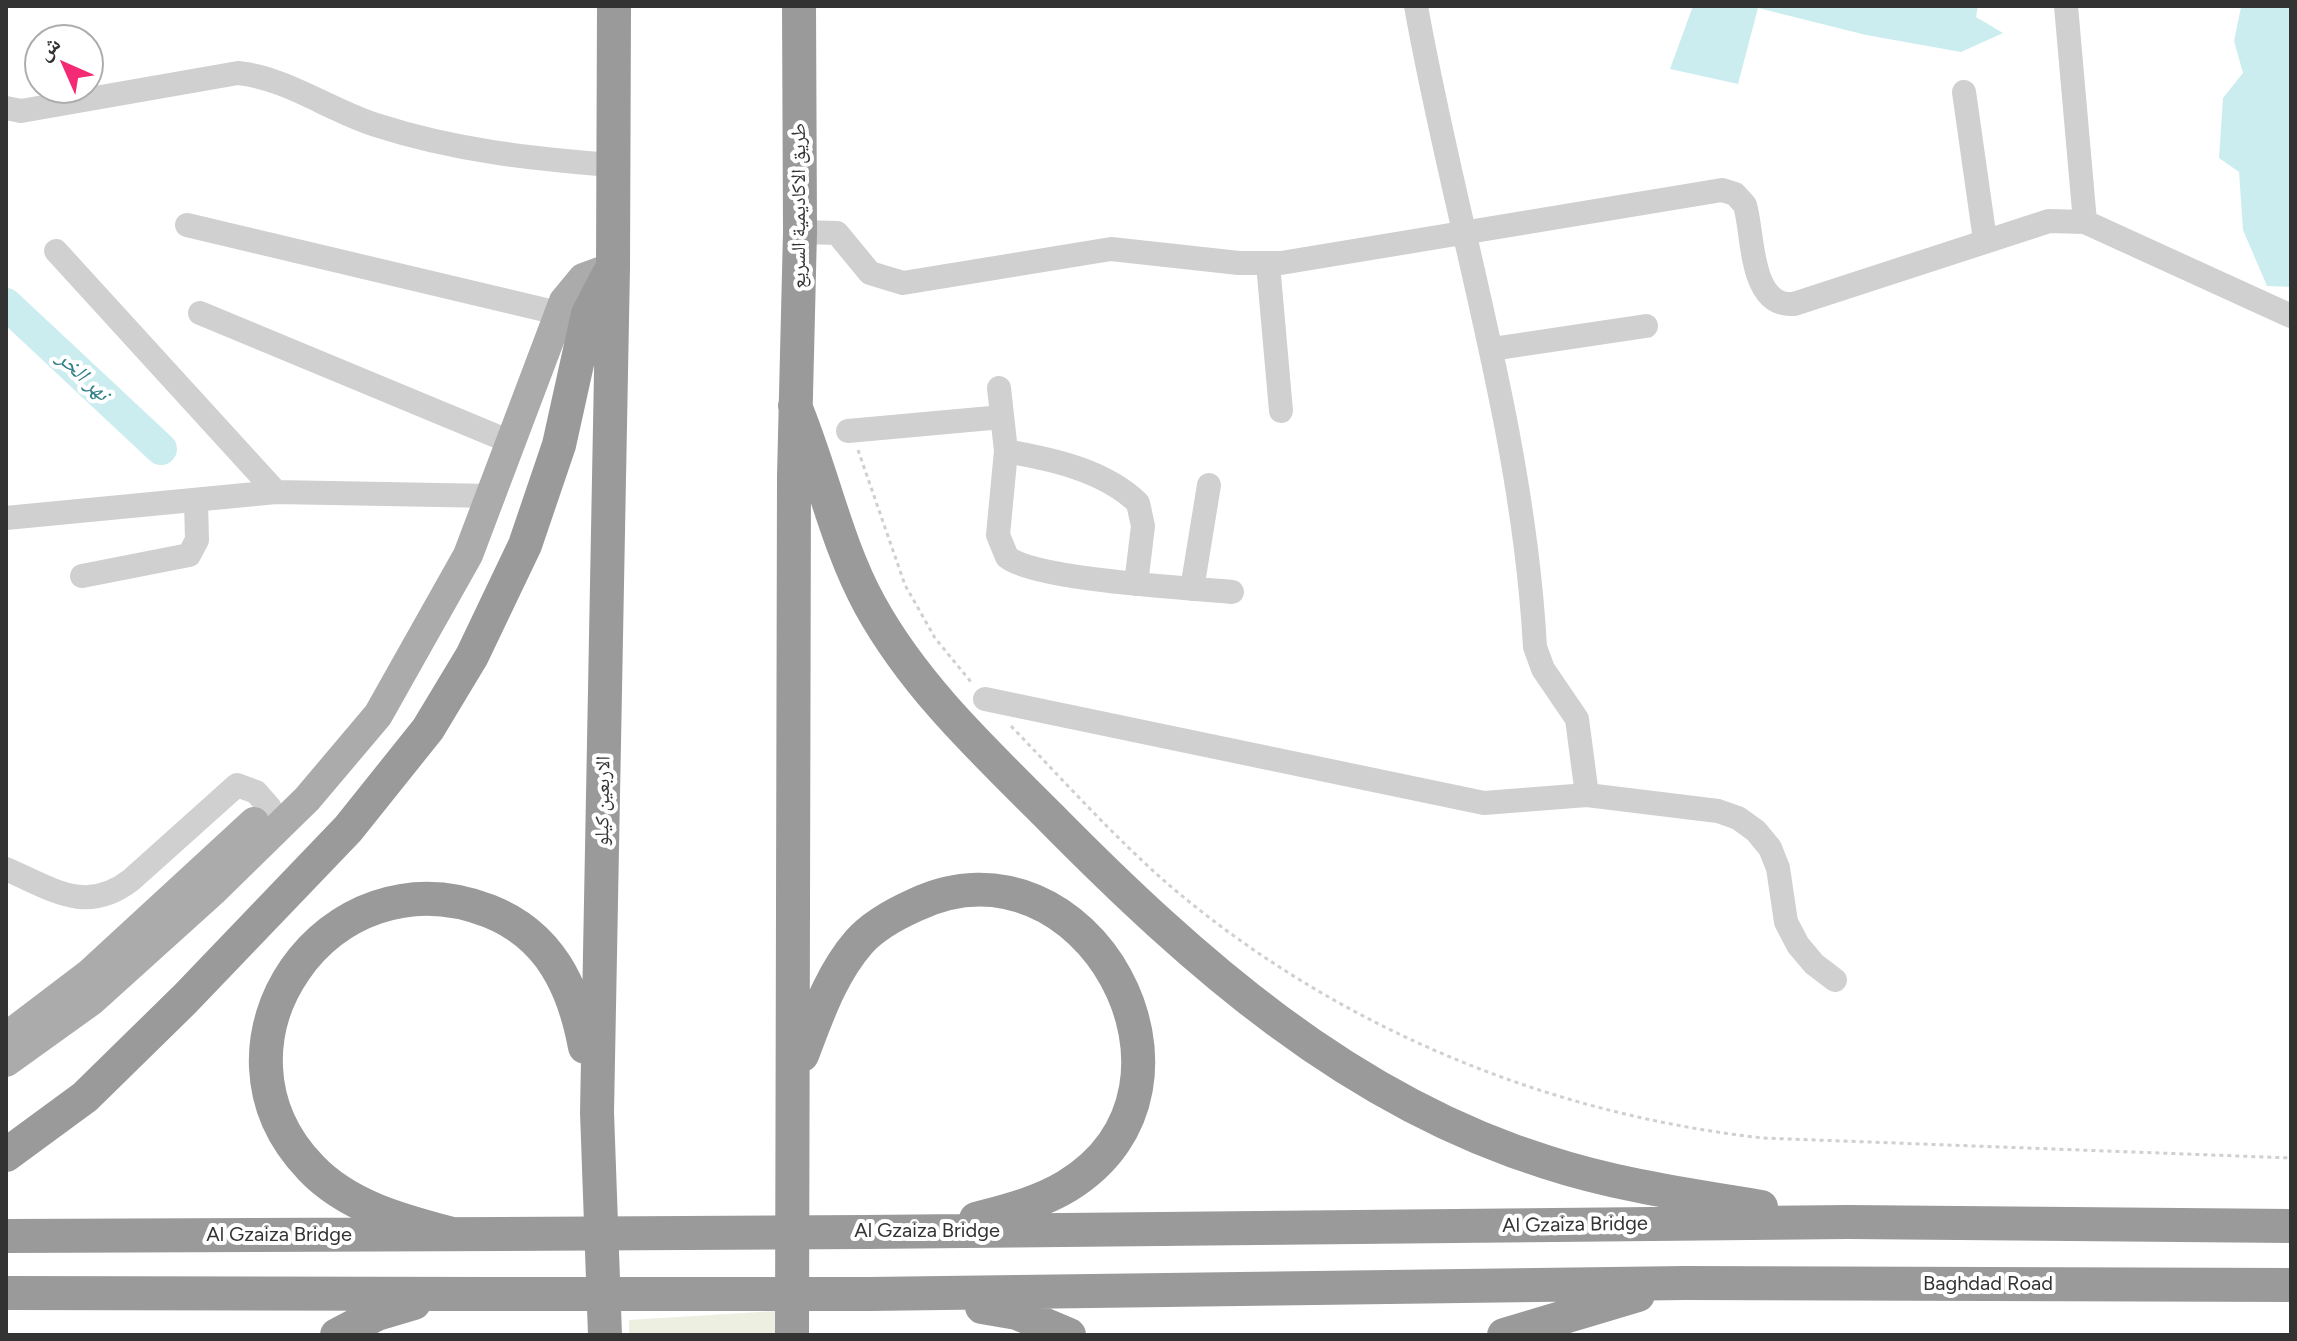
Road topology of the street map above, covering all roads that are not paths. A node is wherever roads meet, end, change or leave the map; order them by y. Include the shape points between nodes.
1 (614, 6) edge
2 (799, 6) edge
3 (1416, 6) edge
4 (2066, 6) edge
5 (1964, 92) dead end
6 (6, 108) edge
7 (613, 165) junction
8 (2085, 222) junction
9 (187, 225) dead end
10 (800, 232) junction
11 (1464, 232) junction
12 (1985, 240) junction
13 (56, 251) dead end
14 (1268, 264) junction
15 (613, 267) junction
16 (200, 313) dead end
17 (558, 313) junction
18 (2291, 316) edge
19 (1646, 326) dead end
20 (1492, 349) junction
21 (999, 388) dead end
22 (795, 406) junction
23 (1281, 411) dead end
24 (1002, 417) junction
25 (848, 431) road end
26 (513, 443) junction
27 (1006, 451) junction
28 (1209, 485) dead end
29 (276, 492) junction
30 (493, 496) junction
31 (196, 501) junction
32 (6, 518) edge
33 (82, 576) dead end
34 (1136, 584) junction
35 (1192, 589) junction
36 (1232, 592) dead end
37 (397, 680) junction
38 (985, 699) road end
39 (1587, 795) junction
40 (270, 808) junction
41 (6, 869) edge
42 (1835, 980) dead end
43 (6, 1037) edge
44 (6, 1062) edge
45 (794, 1074) junction
46 (597, 1112) junction
47 (6, 1155) edge
48 (1848, 1222) junction
49 (2291, 1226) edge
50 (932, 1232) junction
51 (452, 1234) junction
52 (6, 1236) edge
53 (1685, 1283) junction
54 (2291, 1285) edge
55 (6, 1293) edge
56 (492, 1294) junction
57 (903, 1294) junction
58 (337, 1335) edge
59 (605, 1335) edge
60 (792, 1335) edge
61 (1069, 1335) edge
62 (1504, 1335) edge

1 - 7 highway
2 - 10 highway, طريق الاكاديمية السريع
3 - 11 street
4 - 8 street
5 - 12 street
6 - 7 street via 21,111 238,73 274,80 399,132 497,155
7 - 15 highway
8 - 12 street via 2049,221
8 - 18 street
9 - 17 street
10 - 14 street via 837,233 870,273 903,283 1111,249
10 - 22 highway, طريق الاكاديمية السريع
11 - 12 street via 1729,191 1745,205 1763,289 1786,304
11 - 14 street
11 - 20 street
13 - 29 street
14 - 23 street
15 - 17 main road via 583,278
15 - 46 highway, الاربعين كيلو
15 - 47 highway via 588,314 559,445 525,545 472,656 428,729 358,819 185,999 85,1097
16 - 26 street
17 - 26 main road
19 - 20 street
20 - 39 street via 1521,500 1535,647 1543,669 1577,719
21 - 24 street
22 - 45 highway
22 - 48 highway via 857,579 904,660 949,714 1110,878 1235,991 1349,1070 1501,1147 1634,1186
24 - 25 street
24 - 27 street
26 - 30 main road
27 - 34 street via 1046,458 1101,478 1138,503 1143,526
27 - 34 street via 998,535 1007,557 1028,567
28 - 35 street
29 - 30 street
29 - 31 street
30 - 37 main road via 456,582
31 - 32 street
31 - 33 street via 197,540 189,555
34 - 35 street
35 - 36 street
37 - 40 main road
37 - 44 main road via 378,715 330,773 214,890 91,1001
38 - 39 street via 1484,803
39 - 42 street via 1718,811 1756,831 1778,868 1786,922 1798,945
40 - 41 street via 256,792 237,785 226,790 131,880 99,898 66,896
40 - 43 main road via 89,974
45 - 50 highway via 838,971 879,924 919,903 953,893 1004,894 1052,911 1094,943 1120,982 1139,1051 1122,1126 1091,1167 1068,1186 1013,1209
45 - 60 highway
46 - 51 highway via 580,1017 568,984 556,962 522,929 468,903 433,897 372,907 331,930 297,964 276,1004 268,1032 267,1072 274,1107 311,1169 334,1187 388,1217
46 - 59 highway, الاربعين كيلو
48 - 49 highway
48 - 50 highway, Al Gzaiza Bridge
50 - 51 highway, Al Gzaiza Bridge, bridge
51 - 52 highway, Al Gzaiza Bridge
53 - 54 highway, Baghdad Road
53 - 57 highway
53 - 62 highway
55 - 56 highway
56 - 57 highway, bridge
56 - 58 highway via 392,1309
57 - 61 highway via 1017,1313

